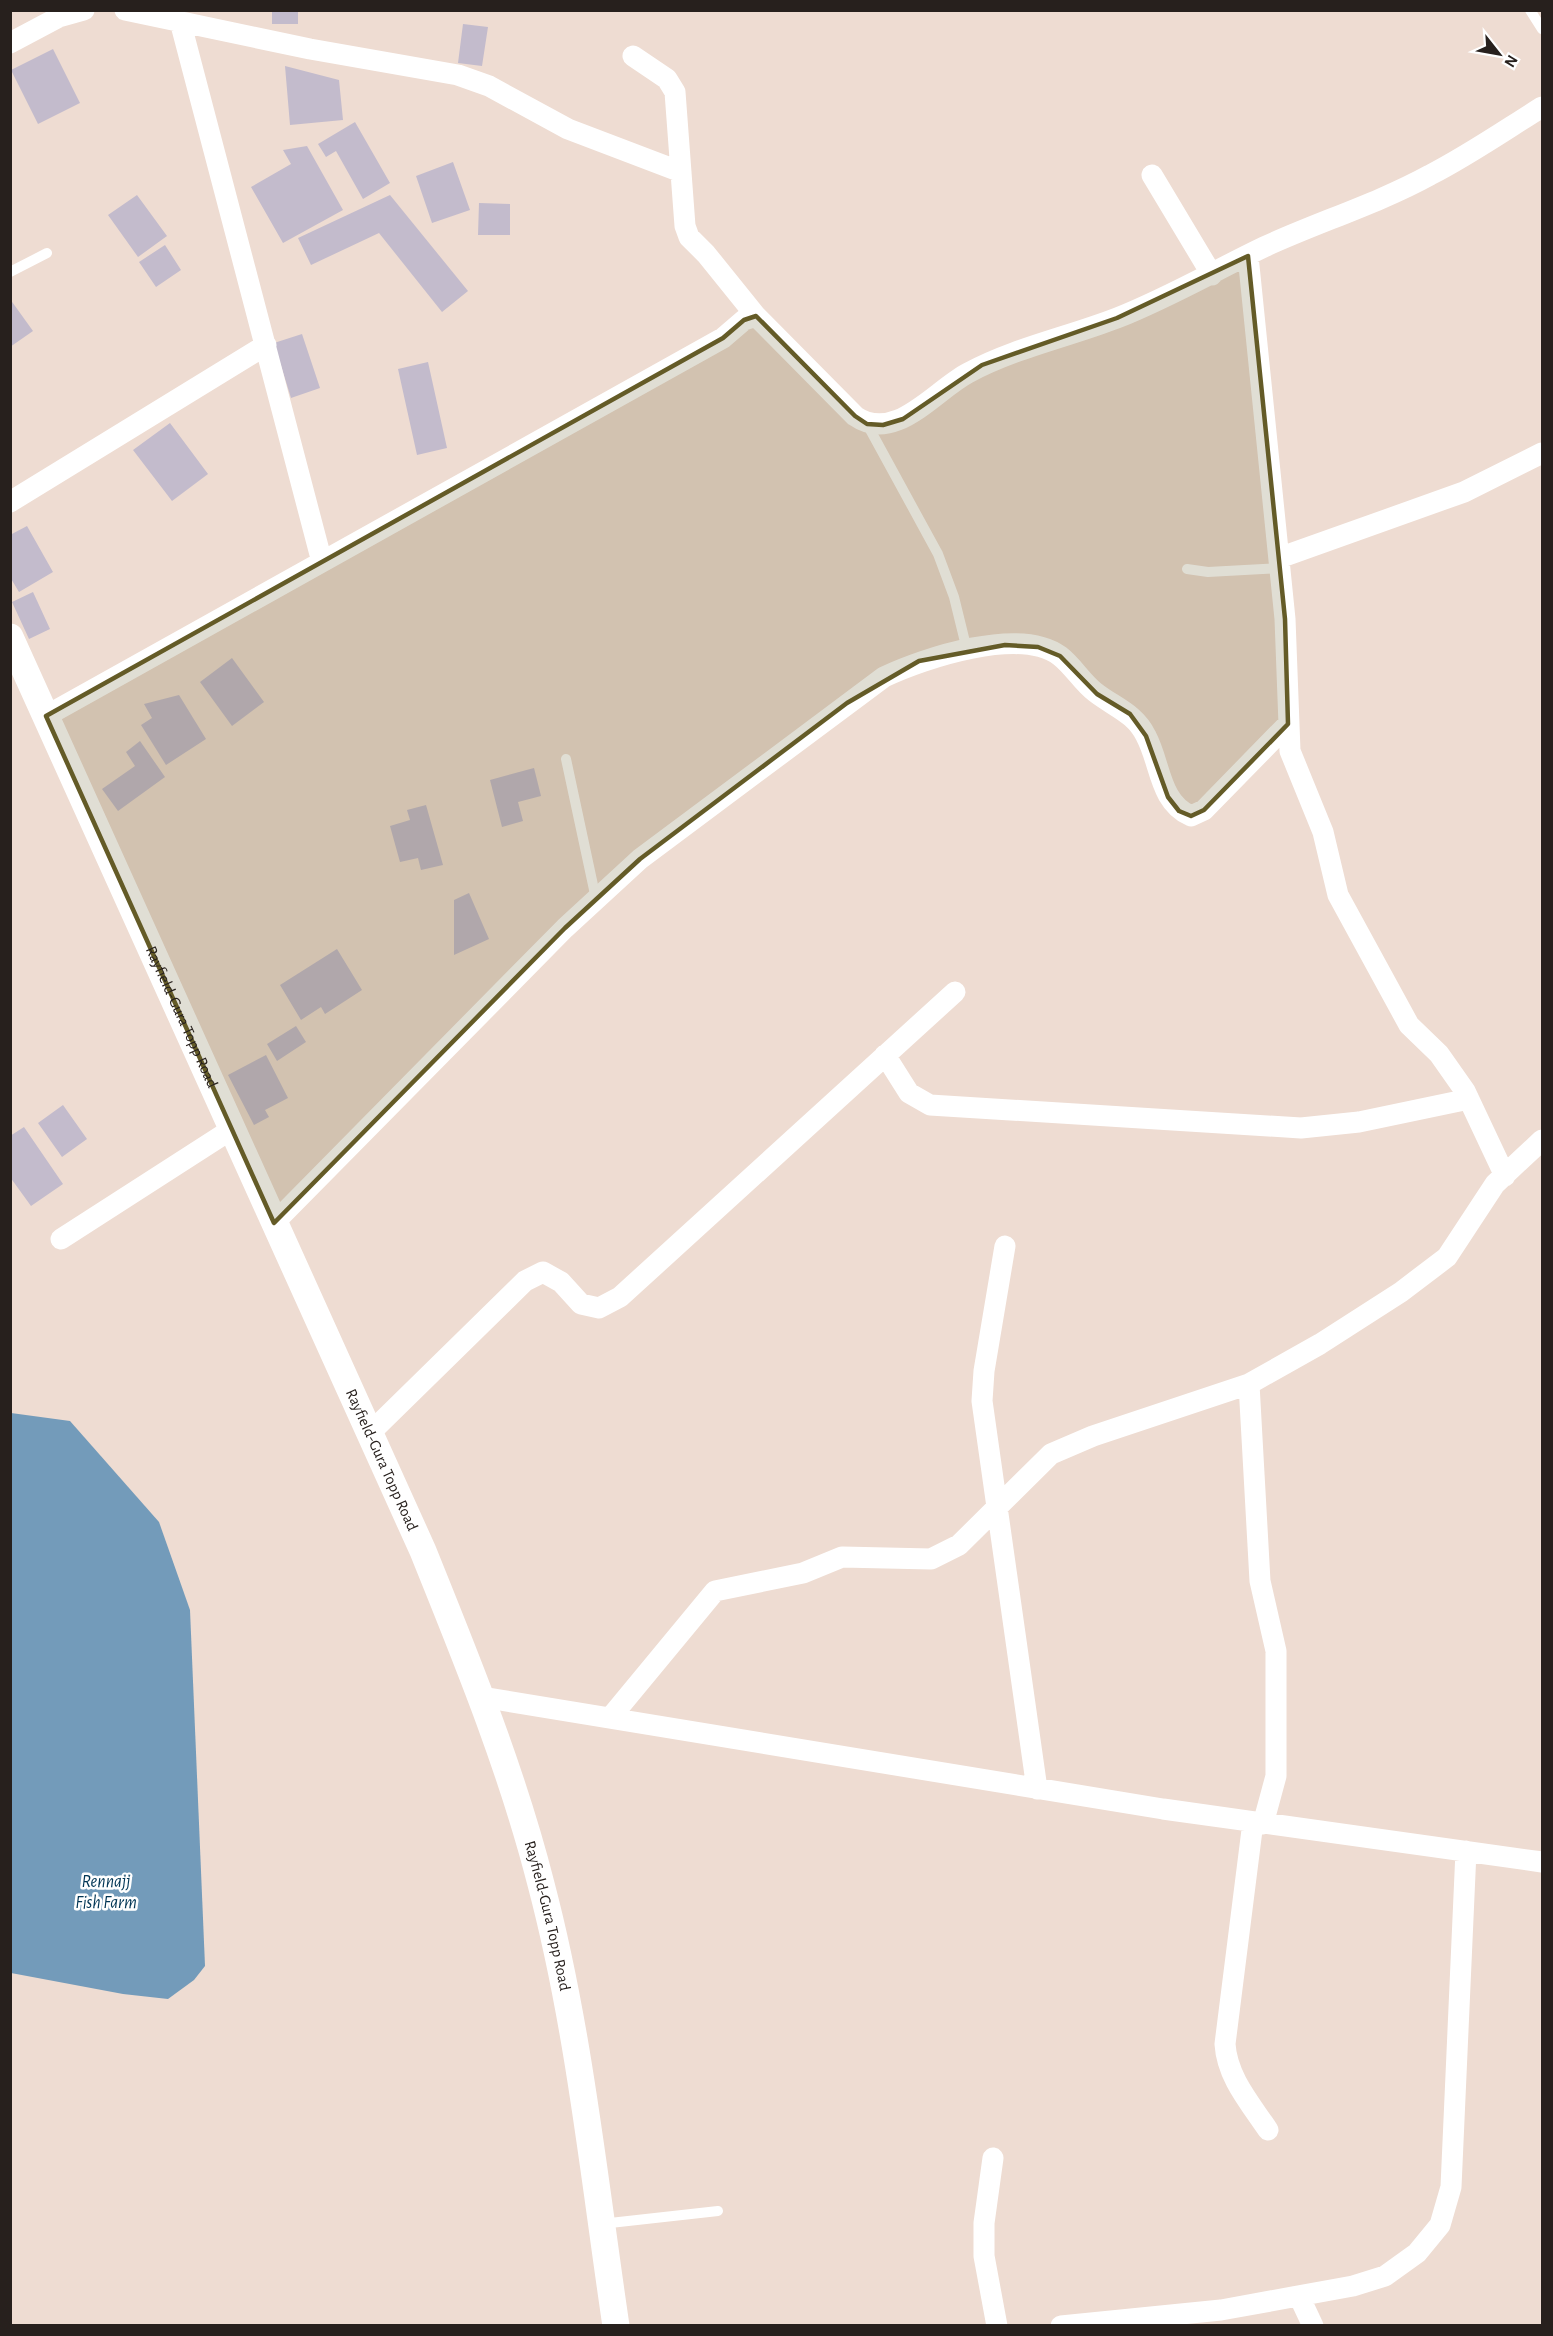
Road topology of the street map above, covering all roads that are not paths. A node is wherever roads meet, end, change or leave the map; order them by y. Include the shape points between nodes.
1 (84, 10) edge
2 (125, 10) edge
3 (1530, 10) edge
4 (180, 21) junction
5 (1542, 29) edge
6 (10, 43) edge
7 (633, 56) dead end
8 (1542, 107) edge
9 (681, 171) junction
10 (1152, 175) dead end
11 (47, 252) dead end
12 (1248, 256) junction
13 (10, 272) edge
14 (1212, 274) junction
15 (756, 316) junction
16 (266, 345) junction
17 (867, 424) junction
18 (1542, 453) edge
19 (10, 502) edge
20 (322, 562) junction
21 (1280, 563) junction
22 (1187, 569) dead end
23 (10, 637) edge
24 (967, 650) junction
25 (46, 716) junction
26 (1288, 724) junction
27 (566, 759) dead end
28 (596, 900) junction
29 (956, 992) dead end
30 (885, 1055) junction
31 (1469, 1099) junction
32 (232, 1129) junction
33 (1542, 1140) edge
34 (1505, 1176) junction
35 (274, 1223) junction
36 (61, 1239) dead end
37 (1005, 1246) dead end
38 (1249, 1384) junction
39 (370, 1433) junction
40 (998, 1506) junction
41 (482, 1697) junction
42 (610, 1718) junction
43 (1037, 1789) junction
44 (1258, 1823) junction
45 (1466, 1851) junction
46 (1542, 1862) edge
47 (1268, 2130) dead end
48 (993, 2158) dead end
49 (718, 2211) dead end
50 (601, 2224) junction
51 (1299, 2296) junction
52 (1162, 2321) edge
53 (616, 2325) edge
54 (997, 2325) edge
55 (1061, 2325) edge
56 (1313, 2325) edge

1 - 6 street via 59,17
2 - 4 street
3 - 5 lane
4 - 9 street via 458,75 489,86 568,129
4 - 16 street
7 - 9 street via 667,79 675,92
8 - 12 street via 1429,176
9 - 15 street via 689,237
10 - 14 street
11 - 13 lane
12 - 14 street
12 - 21 street
14 - 17 street via 1117,318 982,365 903,419 883,425
15 - 17 street
15 - 20 street
16 - 19 street
16 - 20 street
17 - 24 lane via 938,554
18 - 21 street via 1464,492
20 - 25 street
21 - 22 lane via 1215,572
21 - 26 street
23 - 25 street, Rayfield-Gura Topp Road
24 - 26 street via 1005,645 1038,647 1060,656 1097,694 1130,714 1146,736 1168,797 1179,811 1191,816 1204,810
24 - 28 street via 919,661 884,677 640,859
25 - 32 street, Rayfield-Gura Topp Road
26 - 31 street via 1290,751 1323,832 1338,895 1409,1025 1439,1054
27 - 28 lane
28 - 35 street
29 - 30 street
30 - 31 street via 909,1093 930,1105 1301,1128 1359,1122
30 - 39 street via 620,1297 599,1308 581,1305 561,1282 543,1272 525,1281
31 - 34 street
32 - 35 street, Rayfield-Gura Topp Road
32 - 36 street
33 - 34 street
34 - 38 street via 1495,1184 1447,1257 1320,1344
35 - 39 street, Rayfield-Gura Topp Road
37 - 40 street via 982,1401
38 - 40 street via 1051,1454
38 - 44 street via 1260,1581 1276,1651 1276,1776
39 - 41 street, Rayfield-Gura Topp Road
40 - 42 street via 959,1545 931,1559 842,1557 803,1573 715,1591
40 - 43 street
41 - 42 street
41 - 50 street, Rayfield-Gura Topp Road via 541,1882 563,1977
42 - 43 street
43 - 44 street
44 - 45 street
44 - 47 street via 1225,2044 1226,2061 1234,2079
45 - 46 street
45 - 51 street via 1451,2187 1440,2225 1417,2253 1385,2276
48 - 54 street via 986,2200 984,2256
49 - 50 lane
50 - 53 street, Rayfield-Gura Topp Road
51 - 52 street
51 - 56 street
52 - 55 street

